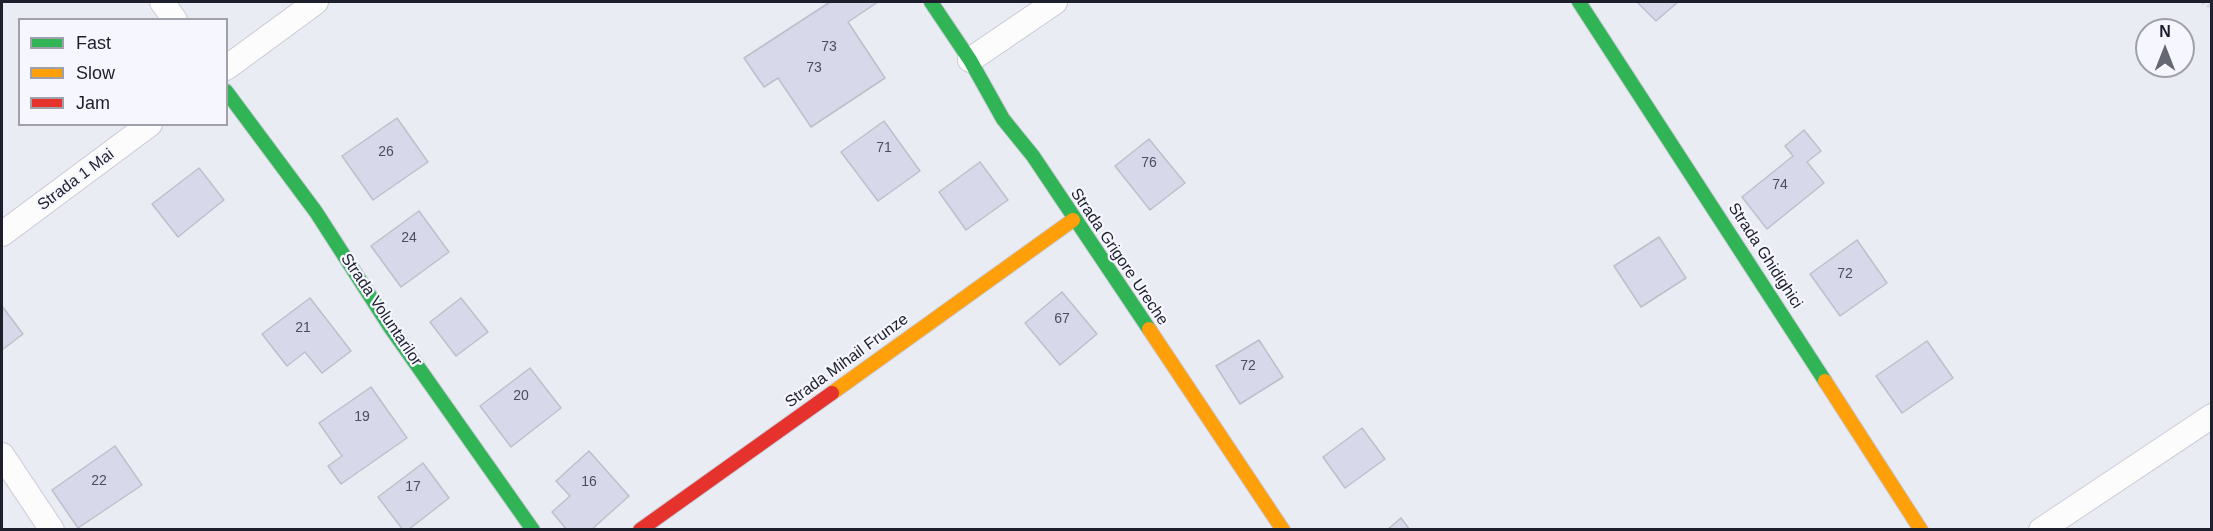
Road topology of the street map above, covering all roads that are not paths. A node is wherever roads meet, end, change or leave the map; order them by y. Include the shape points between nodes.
1 (162, 2) edge
2 (316, 2) edge
3 (930, 2) edge
4 (1055, 2) edge
5 (1579, 2) edge
6 (174, 18) edge
7 (970, 60) junction
8 (228, 67) edge
9 (228, 94) edge
10 (147, 126) edge
11 (1073, 220) junction
12 (2, 234) edge
13 (2211, 416) edge
14 (2, 455) edge
15 (52, 530) edge
16 (533, 530) edge
17 (640, 530) edge
18 (1283, 530) edge
19 (1921, 530) edge
20 (2041, 530) edge

1 - 6 street
2 - 8 street
3 - 7 street, Strada Grigore Ureche
4 - 7 street
5 - 19 street, Strada Ghidighici
7 - 11 street, Strada Grigore Ureche via 1003,118
9 - 16 street, Strada Voluntarilor via 316,212 390,327
10 - 12 street, Strada 1 Mai
11 - 17 street, Strada Mihail Frunze
11 - 18 street, Strada Grigore Ureche
13 - 20 street
14 - 15 street

